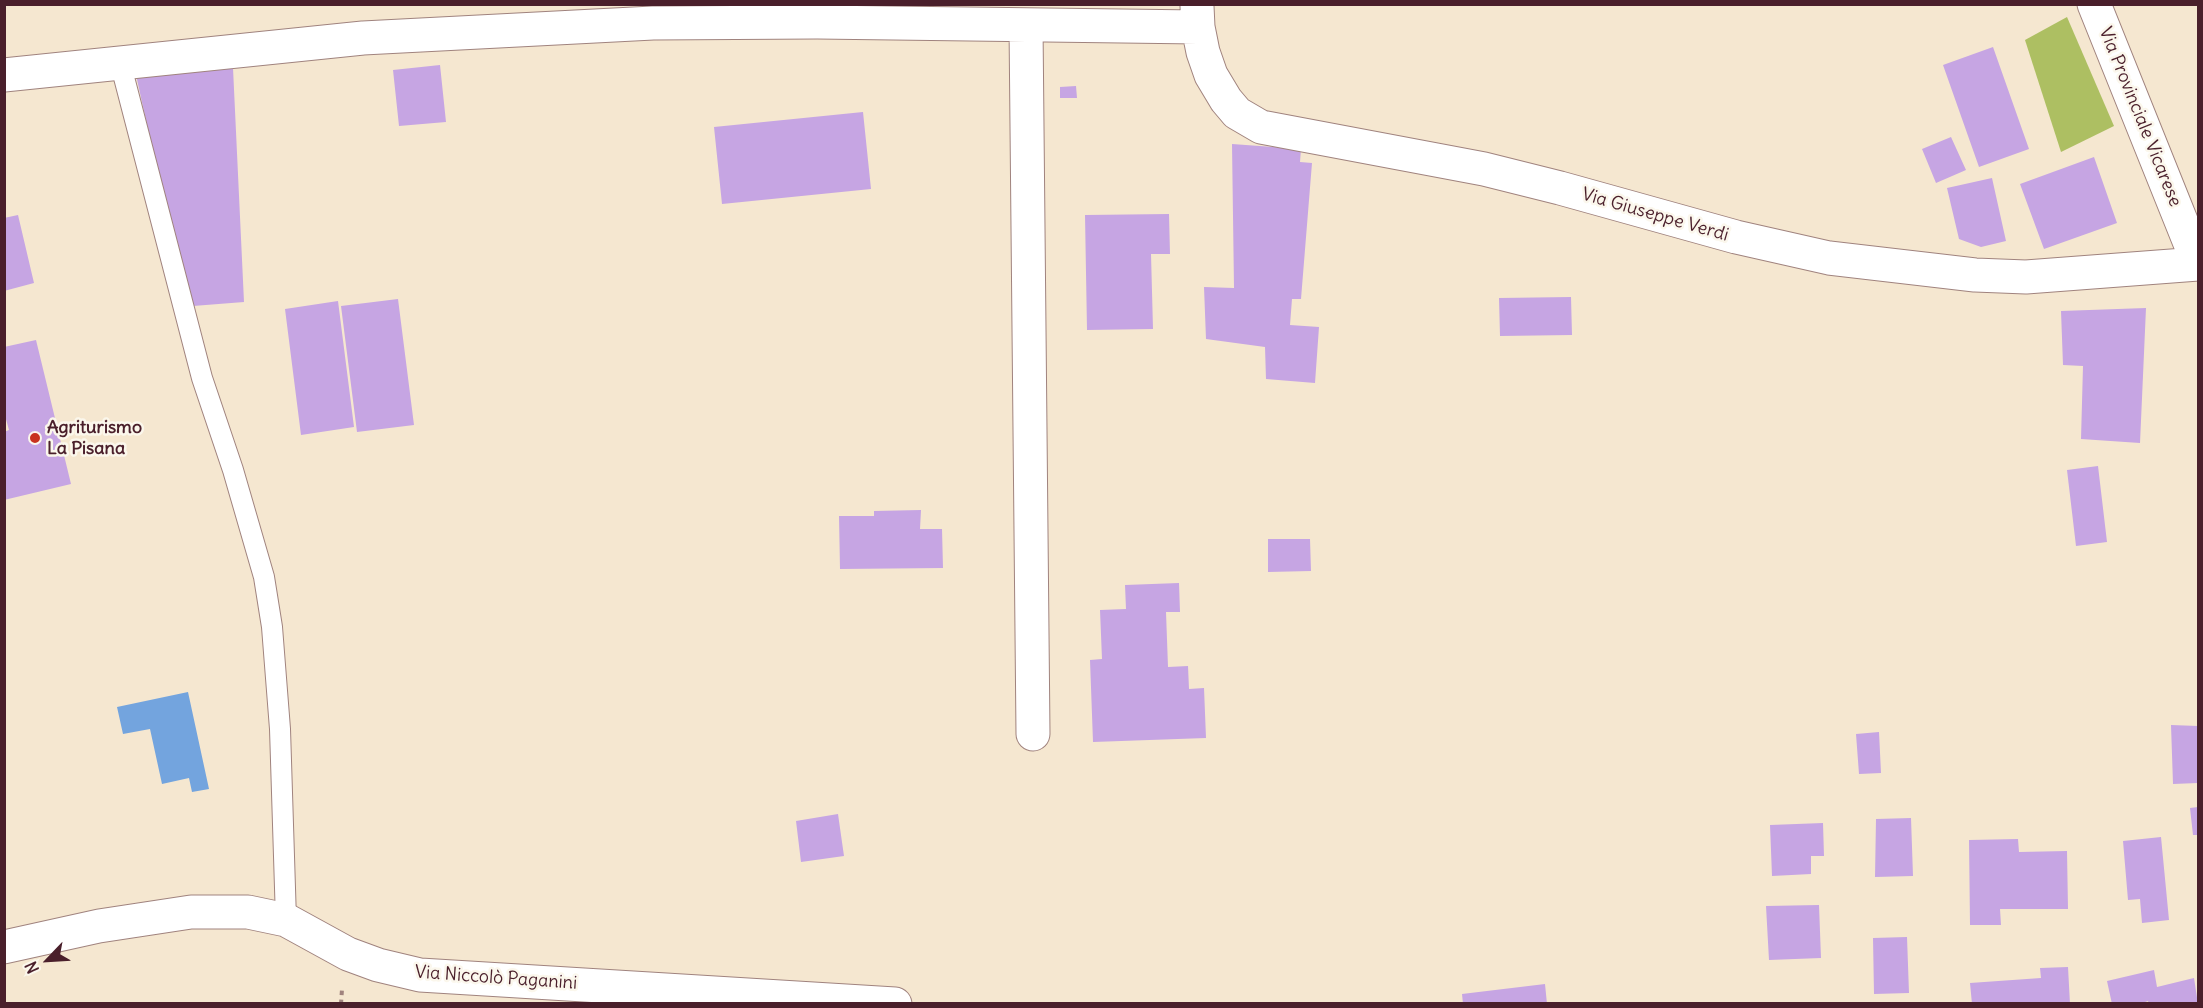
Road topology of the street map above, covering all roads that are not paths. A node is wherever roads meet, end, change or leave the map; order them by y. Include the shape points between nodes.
1 (2094, 4) edge
2 (1197, 16) edge
3 (1026, 25) junction
4 (120, 63) junction
5 (4, 75) edge
6 (2199, 263) edge
7 (1033, 734) dead end
8 (286, 920) junction
9 (4, 947) edge
10 (895, 1004) edge

1 - 6 street, Via Provinciale Vicarese
2 - 3 street
2 - 6 street, Via Giuseppe Verdi via 1203,52 1217,86 1237,113 1261,127 1484,169 1829,258 1974,275 2026,277
3 - 4 street via 653,23 363,38
3 - 7 street
4 - 5 street
4 - 8 lane via 202,378 264,577 280,729
8 - 9 street, Via Niccolò Paganini via 248,912 191,912 99,926
8 - 10 street, Via Niccolò Paganini via 348,954 420,975

